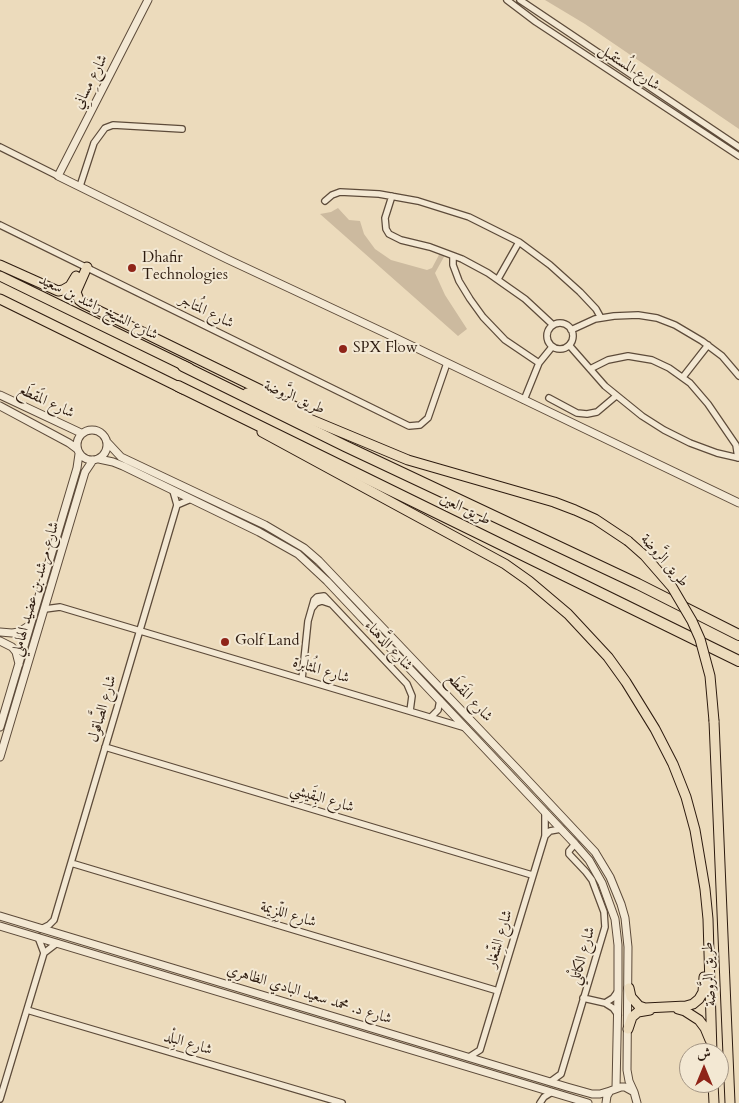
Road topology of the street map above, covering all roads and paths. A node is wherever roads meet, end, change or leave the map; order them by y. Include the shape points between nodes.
1 (148, 0) edge
2 (507, 0) edge
3 (520, 0) edge
4 (182, 129) dead end
5 (0, 147) edge
6 (739, 147) edge
7 (739, 156) edge
8 (58, 176) junction
9 (80, 186) junction
10 (392, 196) junction
11 (325, 201) dead end
12 (0, 225) edge
13 (518, 242) junction
14 (453, 256) junction
15 (0, 265) edge
16 (84, 266) junction
17 (0, 276) edge
18 (498, 279) junction
19 (0, 300) edge
20 (600, 318) junction
21 (553, 326) junction
22 (571, 330) junction
23 (569, 345) junction
24 (708, 345) junction
25 (552, 347) junction
26 (447, 363) junction
27 (539, 364) junction
28 (183, 366) junction
29 (590, 369) junction
30 (739, 376) edge
31 (683, 377) junction
32 (178, 386) junction
33 (0, 395) edge
34 (616, 396) junction
35 (549, 398) dead end
36 (524, 400) junction
37 (1, 408) edge
38 (81, 434) junction
39 (107, 442) junction
40 (383, 450) junction
41 (78, 452) junction
42 (738, 458) edge
43 (96, 460) junction
44 (173, 491) junction
45 (191, 500) junction
46 (739, 503) edge
47 (177, 505) junction
48 (49, 596) junction
49 (60, 607) junction
50 (44, 610) junction
51 (31, 625) junction
52 (139, 631) junction
53 (0, 632) edge
54 (739, 635) edge
55 (395, 639) junction
56 (0, 641) edge
57 (386, 644) junction
58 (739, 661) edge
59 (19, 665) junction
60 (302, 679) junction
61 (440, 700) junction
62 (410, 711) junction
63 (431, 717) junction
64 (0, 728) edge
65 (466, 728) junction
66 (105, 747) junction
67 (0, 757) edge
68 (522, 774) junction
69 (511, 776) junction
70 (545, 812) junction
71 (561, 829) junction
72 (545, 836) junction
73 (575, 844) junction
74 (71, 863) junction
75 (532, 875) junction
76 (0, 916) edge
77 (708, 919) junction
78 (54, 920) junction
79 (0, 926) edge
80 (41, 929) junction
81 (59, 934) junction
82 (38, 937) junction
83 (68, 938) junction
84 (57, 943) junction
85 (66, 945) junction
86 (44, 953) junction
87 (628, 988) junction
88 (498, 991) junction
89 (618, 991) junction
90 (584, 998) junction
91 (605, 1003) junction
92 (27, 1010) junction
93 (618, 1015) junction
94 (628, 1029) junction
95 (710, 1043) edge
96 (712, 1043) edge
97 (480, 1050) junction
98 (466, 1056) junction
99 (486, 1062) junction
100 (459, 1064) junction
101 (560, 1074) junction
102 (550, 1082) junction
103 (534, 1087) junction
104 (567, 1087) junction
105 (613, 1090) junction
106 (552, 1092) junction
107 (634, 1092) junction
108 (0, 1099) edge
109 (342, 1103) edge
110 (540, 1103) edge
111 (588, 1103) edge
112 (606, 1103) edge
113 (637, 1103) edge
114 (730, 1103) edge

1 - 8 street, شارع مِسانِي
2 - 7 street, شارع المُستقبل
3 - 6 street, شارع المُستقبل
4 - 9 street via 113,125 105,128 92,146
5 - 8 street
8 - 9 street
9 - 26 street
10 - 11 street via 340,192
10 - 13 street via 457,212
10 - 14 street via 385,218 390,234
12 - 16 street, شارع المُتاجر
13 - 18 street
13 - 20 street via 570,282 596,309
14 - 18 street
14 - 27 street via 459,280 483,317 505,340
15 - 16 highway via 58,291 70,286
16 - 26 street, شارع المُتاجر via 409,426 420,425 428,418
16 - 40 highway via 76,292 83,303
17 - 28 highway, شارع الشيخ راشد بن سعيد
18 - 21 street
19 - 32 highway
20 - 22 street
20 - 24 street via 630,315 657,318 684,329
21 - 22 street via 563,324
21 - 25 street via 547,334
22 - 23 street via 573,336
23 - 25 street via 559,349
23 - 29 street
24 - 30 street
24 - 31 street
25 - 27 street
26 - 36 street
27 - 36 street
28 - 40 highway, طريق الرَّوضة
28 - 54 highway, طريق العين
29 - 31 street via 608,360 634,356 652,360
29 - 34 street
31 - 42 street via 703,398 732,439
32 - 58 highway, طريق العين
32 - 77 highway, طريق الرَّوضة via 505,564 568,614 608,657 626,682 673,764 695,830
33 - 38 street, شارع المَقطَع
34 - 35 street via 600,410 587,414 577,413
34 - 42 street via 677,437
36 - 46 street
37 - 41 street, شارع المَقطَع via 69,443
38 - 39 street via 86,430 97,430
38 - 41 street
39 - 43 street via 106,452
39 - 55 street, شارع المَقطَع via 121,457 265,525 304,548
40 - 114 highway, طريق الرَّوضة, bridge via 561,505 595,519 628,540 645,556 682,602 700,639 710,676
41 - 43 street via 85,459
41 - 51 street, شارع مرشد بن عضيد الهاملي via 77,468
43 - 44 street, شارع المَقطَع via 113,462
43 - 48 street, شارع مرشد بن عضيد الهاملي via 85,472
44 - 45 street, شارع المَقطَع
44 - 47 street
45 - 47 street
45 - 57 street, شارع المَقطَع via 298,554
47 - 52 street, شارع الصَّاقول
48 - 49 street, شارع المُثابَرة
48 - 50 street, شارع مرشد بن عضيد الهاملي
49 - 50 street, شارع المُثابَرة
49 - 52 street, شارع المُثابَرة
50 - 67 street, شارع مرشد بن عضيد الهاملي
51 - 53 street via 19,632
51 - 59 street, شارع مرشد بن عضيد الهاملي
52 - 60 street, شارع المُثابَرة
52 - 66 street, شارع الصَّاقول
55 - 57 street
55 - 68 street, شارع المَقطَع
56 - 59 street via 16,652
57 - 61 street, شارع المَقطَع
59 - 64 street, شارع مرشد بن عضيد الهاملي
60 - 62 street, شارع المُثابَرة
60 - 62 street, شارع الدَّهناء via 306,628 314,600 319,596 326,597 407,684 412,696
61 - 63 street via 438,710
61 - 65 street, شارع المَقطَع
62 - 63 street, شارع المُثابَرة
63 - 65 street, شارع المُثابَرة
65 - 69 street, شارع المَقطَع
66 - 74 street, شارع الصَّاقول
66 - 75 street, شارع البِقَيشِي
68 - 69 street via 519,779
68 - 87 street, شارع المَقطَع via 594,852 610,877 626,926
69 - 70 street, شارع المَقطَع
70 - 71 street, شارع المَقطَع
70 - 72 street, شارع الشِّغار
71 - 72 street
71 - 73 street, شارع المَقطَع
72 - 75 street, شارع الشِّغار
73 - 89 street, شارع المَقطَع via 596,871 612,907 617,932
73 - 90 street, شارع الكاتْلي via 569,854 590,878 605,917 604,932
74 - 78 street, شارع الصَّاقول
74 - 88 street, شارع اللِّزِيمة
75 - 88 street, شارع الشِّغار
76 - 80 street, شارع د. محمد سعيد البادي الظاهري
77 - 87 highway via 703,992 694,1004 646,1008 635,1002
77 - 96 highway, طريق الرَّوضة
78 - 80 street
78 - 81 street
79 - 82 street, شارع د. محمد سعيد البادي الظاهري
80 - 81 street, شارع د. محمد سعيد البادي الظاهري
81 - 83 street, شارع د. محمد سعيد البادي الظاهري
82 - 84 street, شارع د. محمد سعيد البادي الظاهري
82 - 86 street
83 - 85 street via 71,942
83 - 98 street, شارع د. محمد سعيد البادي الظاهري
84 - 85 street, شارع د. محمد سعيد البادي الظاهري
84 - 86 street
85 - 100 street, شارع د. محمد سعيد البادي الظاهري
86 - 92 street
87 - 94 street, شارع المَقطَع
88 - 97 street, شارع الشِّغار
89 - 91 street
89 - 93 street, شارع المَقطَع
90 - 91 street, شارع الكاتْلي
90 - 101 street, شارع الكاتْلي
91 - 93 street, شارع الكاتْلي
92 - 108 street
92 - 109 street, شارع البِلْد
93 - 105 street, شارع المَقطَع
94 - 95 highway via 632,1017 638,1012 678,1009 698,1020 705,1028
94 - 107 street, شارع المَقطَع via 627,1070
97 - 98 street
97 - 99 street
98 - 99 street, شارع د. محمد سعيد البادي الظاهري
98 - 100 street via 459,1058
99 - 102 street, شارع د. محمد سعيد البادي الظاهري
100 - 103 street, شارع د. محمد سعيد البادي الظاهري
101 - 102 street
101 - 104 street
102 - 104 street, شارع د. محمد سعيد البادي الظاهري
103 - 106 street, شارع د. محمد سعيد البادي الظاهري
103 - 110 street
104 - 105 street, شارع د. محمد سعيد البادي الظاهري via 592,1094
105 - 107 street, شارع د. محمد سعيد البادي الظاهري via 625,1087
105 - 112 street, شارع المَقطَع
106 - 110 street
106 - 111 street, شارع د. محمد سعيد البادي الظاهري
107 - 113 street, شارع المَقطَع

